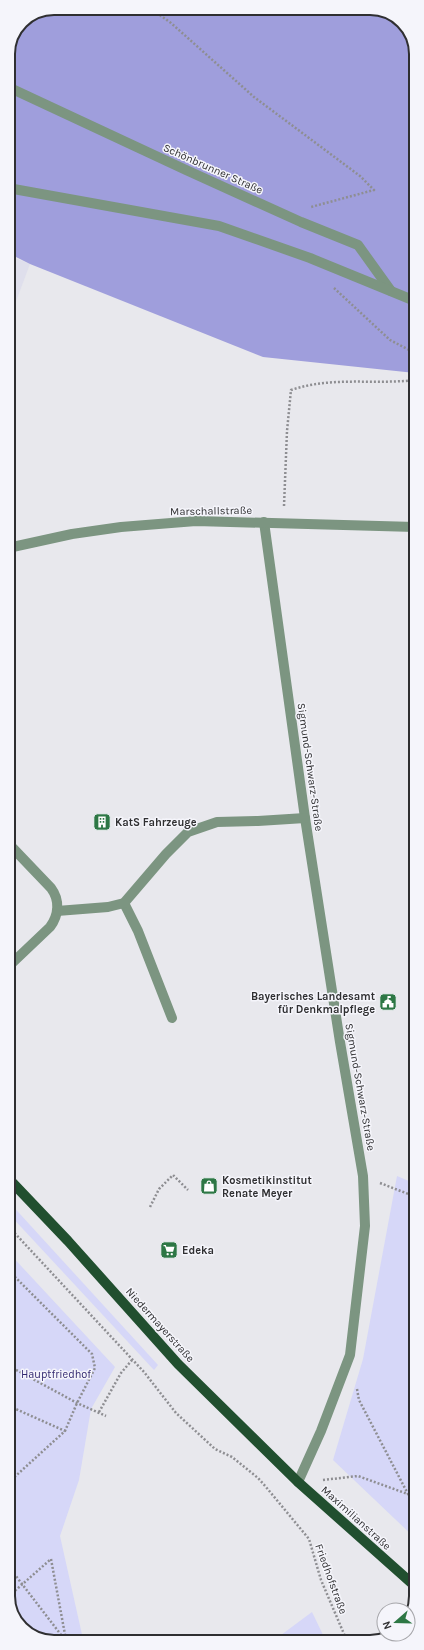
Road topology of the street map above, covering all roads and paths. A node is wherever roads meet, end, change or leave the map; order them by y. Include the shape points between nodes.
1 (160, 15) edge
2 (15, 90) edge
3 (15, 189) edge
4 (294, 219) junction
5 (328, 282) dead end
6 (391, 291) junction
7 (409, 298) edge
8 (409, 350) edge
9 (409, 381) edge
10 (264, 522) junction
11 (284, 523) junction
12 (409, 527) edge
13 (15, 546) edge
14 (305, 818) junction
15 (15, 850) edge
16 (124, 902) junction
17 (57, 911) junction
18 (15, 960) edge
19 (172, 1018) dead end
20 (363, 1176) junction
21 (15, 1186) edge
22 (188, 1190) dead end
23 (409, 1194) edge
24 (150, 1207) dead end
25 (15, 1233) edge
26 (15, 1277) edge
27 (132, 1360) junction
28 (15, 1369) edge
29 (356, 1385) dead end
30 (77, 1403) junction
31 (15, 1409) edge
32 (99, 1412) junction
33 (106, 1416) dead end
34 (65, 1431) junction
35 (15, 1477) edge
36 (298, 1482) junction
37 (409, 1496) joint
38 (15, 1574) edge
39 (409, 1581) edge
40 (23, 1584) junction
41 (15, 1591) edge
42 (61, 1635) edge
43 (65, 1635) edge
44 (344, 1635) edge

1 - 4 path via 254,96 360,176 374,190 295,211
2 - 4 street, Schönbrunner Straße
3 - 6 street via 219,226 310,258
4 - 6 street, Schönbrunner Straße via 358,245
5 - 8 path via 390,340
6 - 7 street
9 - 11 path via 348,380 291,390
10 - 11 street, Marschallstraße
10 - 13 street, Marschallstraße via 196,521 121,527
10 - 14 street, Sigmund-Schwarz-Straße
11 - 12 street, Marschallstraße
14 - 16 street via 217,822 188,832
14 - 20 street, Sigmund-Schwarz-Straße
15 - 17 street via 51,888 55,894
16 - 17 street via 108,907
16 - 19 street via 138,930
17 - 18 street via 50,927
20 - 23 path
20 - 36 street, Sigmund-Schwarz-Straße via 365,1226 350,1355
21 - 36 main road, Niedermayerstraße via 178,1364
22 - 24 path via 173,1175 159,1189
25 - 27 path, Friedhofstraße
26 - 30 path via 92,1354 95,1368
27 - 32 path via 121,1373
27 - 44 path, Friedhofstraße via 176,1413 199,1435 215,1449 236,1460 266,1486 308,1539 321,1580
28 - 30 path
29 - 37 path via 359,1400
30 - 32 path
30 - 34 path
31 - 34 path
32 - 33 path
34 - 35 path
36 - 37 path via 358,1476
36 - 39 main road, Maximilianstraße
38 - 40 path
40 - 41 path
40 - 42 path
40 - 43 path via 51,1559

